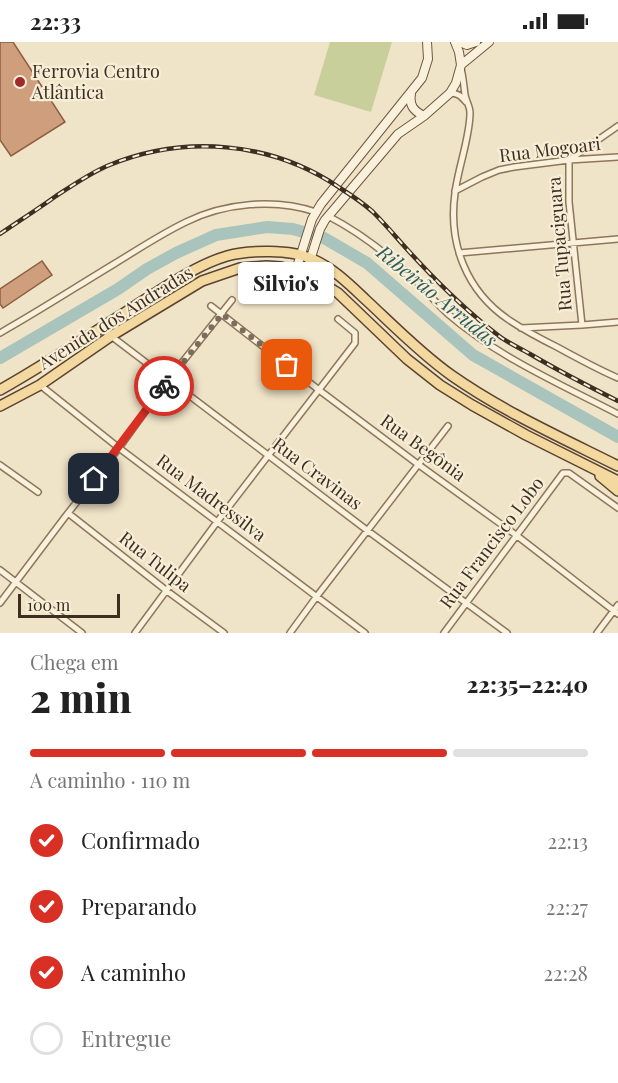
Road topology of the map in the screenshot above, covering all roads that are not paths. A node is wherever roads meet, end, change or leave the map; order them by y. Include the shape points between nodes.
1 (427, 42) edge
2 (455, 42) edge
3 (460, 42) edge
4 (476, 42) edge
5 (489, 42) edge
6 (461, 65) junction
7 (450, 93) junction
8 (411, 94) junction
9 (467, 103) junction
10 (424, 116) junction
11 (618, 126) edge
12 (618, 157) edge
13 (568, 160) junction
14 (455, 191) junction
15 (314, 215) junction
16 (328, 216) junction
17 (618, 239) edge
18 (573, 243) junction
19 (301, 251) junction
20 (459, 253) junction
21 (311, 255) junction
22 (296, 270) junction
23 (306, 273) junction
24 (232, 300) dead end
25 (211, 306) dead end
26 (222, 314) junction
27 (338, 319) dead end
28 (618, 322) edge
29 (582, 325) junction
30 (521, 328) junction
31 (0, 333) edge
32 (111, 336) junction
33 (618, 378) edge
34 (168, 380) junction
35 (40, 385) junction
36 (0, 390) edge
37 (319, 390) junction
38 (0, 406) edge
39 (618, 414) edge
40 (448, 426) dead end
41 (119, 448) junction
42 (269, 456) junction
43 (0, 465) edge
44 (419, 465) junction
45 (618, 466) edge
46 (588, 467) junction
47 (618, 482) edge
48 (618, 491) edge
49 (38, 492) dead end
50 (618, 508) edge
51 (68, 513) junction
52 (217, 522) junction
53 (368, 531) junction
54 (516, 535) junction
55 (0, 570) edge
56 (16, 582) junction
57 (167, 591) junction
58 (317, 596) junction
59 (467, 602) junction
60 (0, 603) edge
61 (618, 605) edge
62 (616, 612) edge
63 (82, 633) edge
64 (135, 633) edge
65 (225, 633) edge
66 (291, 633) edge
67 (365, 633) edge
68 (444, 633) edge
69 (507, 633) edge
70 (597, 633) edge

1 - 8 main road via 426,67
2 - 6 main road
3 - 4 main road
5 - 6 main road
6 - 7 main road
6 - 9 street
7 - 9 street via 456,93
7 - 10 main road
8 - 10 main road via 412,108
8 - 15 main road
9 - 14 street via 468,129
10 - 16 main road via 391,140
11 - 13 street
12 - 13 street, Rua Mogoari
13 - 14 street, Rua Mogoari via 499,170
13 - 18 street, Rua Tupaciguara
14 - 20 street via 454,233
15 - 19 main road
15 - 31 street via 283,205 260,205 196,217
16 - 21 main road
16 - 39 street via 386,253 447,314 479,338
17 - 18 street
18 - 20 street
18 - 29 street, Rua Tupaciguara
19 - 21 main road, Avenida dos Andradas
19 - 22 main road
19 - 36 main road, Avenida dos Andradas via 253,252 209,263
20 - 30 street via 480,294
21 - 23 main road
21 - 45 main road, Avenida dos Andradas via 450,375 504,408
22 - 23 main road, Avenida dos Andradas
22 - 32 main road, Avenida dos Andradas via 253,266 217,275
23 - 46 main road, Avenida dos Andradas via 338,293 407,359 440,384 471,405
24 - 26 street
25 - 26 street, Rua Begônia
26 - 34 street
26 - 37 street, Rua Begônia
27 - 37 street via 353,331 355,343
28 - 29 street
29 - 30 street
30 - 33 street
32 - 34 street, Rua Cravinas
32 - 35 main road, Avenida dos Andradas
34 - 41 street
34 - 42 street, Rua Cravinas
35 - 38 main road, Avenida dos Andradas
35 - 41 street, Rua Madressilva
37 - 42 street
37 - 44 street, Rua Begônia
40 - 44 street
41 - 51 street
41 - 52 street, Rua Madressilva
42 - 52 street
42 - 53 street, Rua Cravinas
43 - 49 street
44 - 53 street
44 - 54 street, Rua Begônia
46 - 47 main road, Avenida dos Andradas
46 - 48 main road
50 - 54 street, Rua Francisco Lobo via 565,473
51 - 56 street
51 - 57 street, Rua Tulipa
52 - 57 street
52 - 58 street, Rua Madressilva
53 - 58 street
53 - 59 street, Rua Cravinas
54 - 59 street, Rua Francisco Lobo
54 - 62 street, Rua Begônia
55 - 56 street
56 - 60 street
56 - 63 street
57 - 64 street
57 - 65 street, Rua Tulipa
58 - 66 street
58 - 67 street, Rua Madressilva
59 - 68 street, Rua Francisco Lobo
59 - 69 street, Rua Cravinas
61 - 62 street
62 - 70 street

